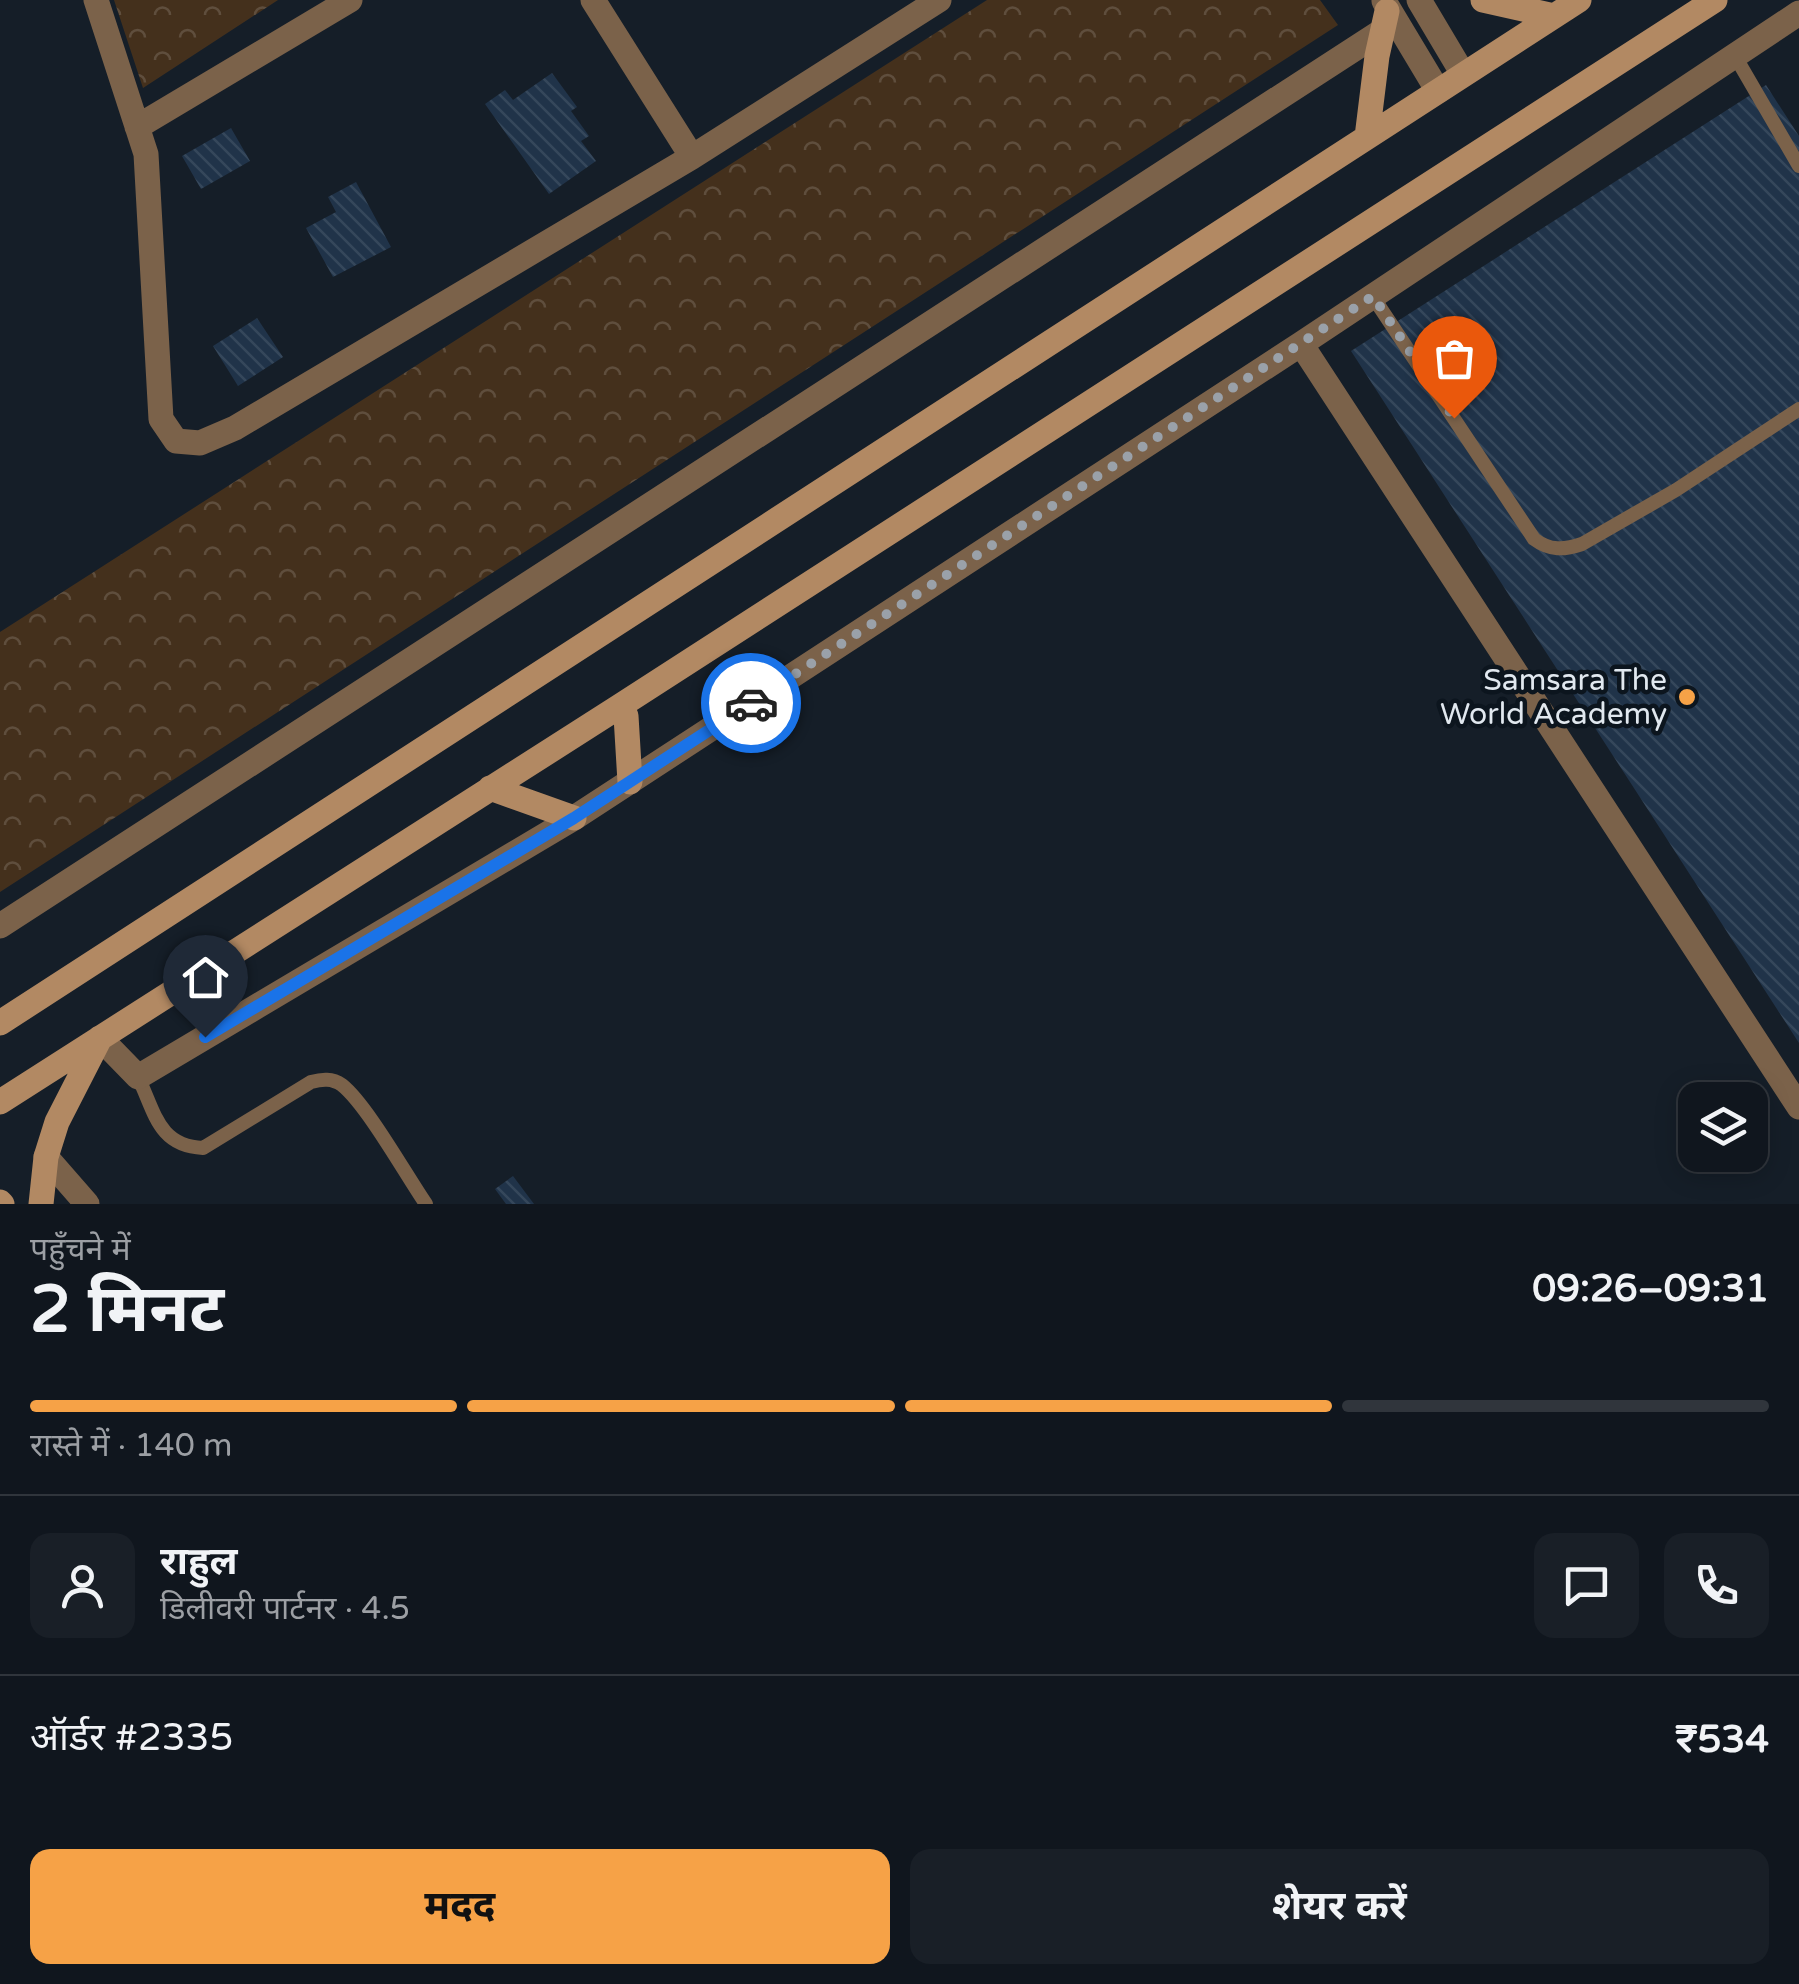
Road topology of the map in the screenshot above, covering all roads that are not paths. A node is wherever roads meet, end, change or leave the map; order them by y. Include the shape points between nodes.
1 (96, 0) edge
2 (350, 0) edge
3 (594, 0) edge
4 (939, 0) edge
5 (1419, 0) edge
6 (1484, 0) edge
7 (1579, 0) edge
8 (1714, 0) edge
9 (1384, 14) edge
10 (1799, 14) edge
11 (1554, 16) junction
12 (1735, 56) junction
13 (1463, 74) junction
14 (1438, 91) junction
15 (137, 127) junction
16 (1367, 137) junction
17 (692, 157) junction
18 (1799, 166) edge
19 (1373, 296) junction
20 (1301, 344) junction
21 (1799, 409) edge
22 (620, 706) junction
23 (630, 782) junction
24 (490, 788) junction
25 (574, 818) junction
26 (0, 926) edge
27 (0, 1023) edge
28 (100, 1038) junction
29 (138, 1077) junction
30 (0, 1102) edge
31 (1799, 1106) edge
32 (46, 1157) junction
33 (42, 1204) edge
34 (86, 1204) edge
35 (426, 1204) edge

1 - 15 street
2 - 15 street
3 - 17 street
4 - 17 street
5 - 13 street
6 - 11 street
7 - 11 street
8 - 22 street
9 - 14 street
9 - 16 street
9 - 26 street
10 - 12 street
11 - 13 street
12 - 18 lane
12 - 19 street
13 - 14 street
14 - 16 street
15 - 17 street via 146,154 161,419 176,441 200,443
16 - 27 street
19 - 20 street
19 - 21 lane via 1544,546 1582,544
20 - 23 street
20 - 31 street
22 - 23 street
22 - 24 street
23 - 25 street
24 - 25 street
24 - 28 street
25 - 29 street
28 - 29 street
28 - 30 street
28 - 32 street
29 - 35 lane via 168,1139 203,1148 311,1082 340,1083
32 - 33 street
32 - 34 street

